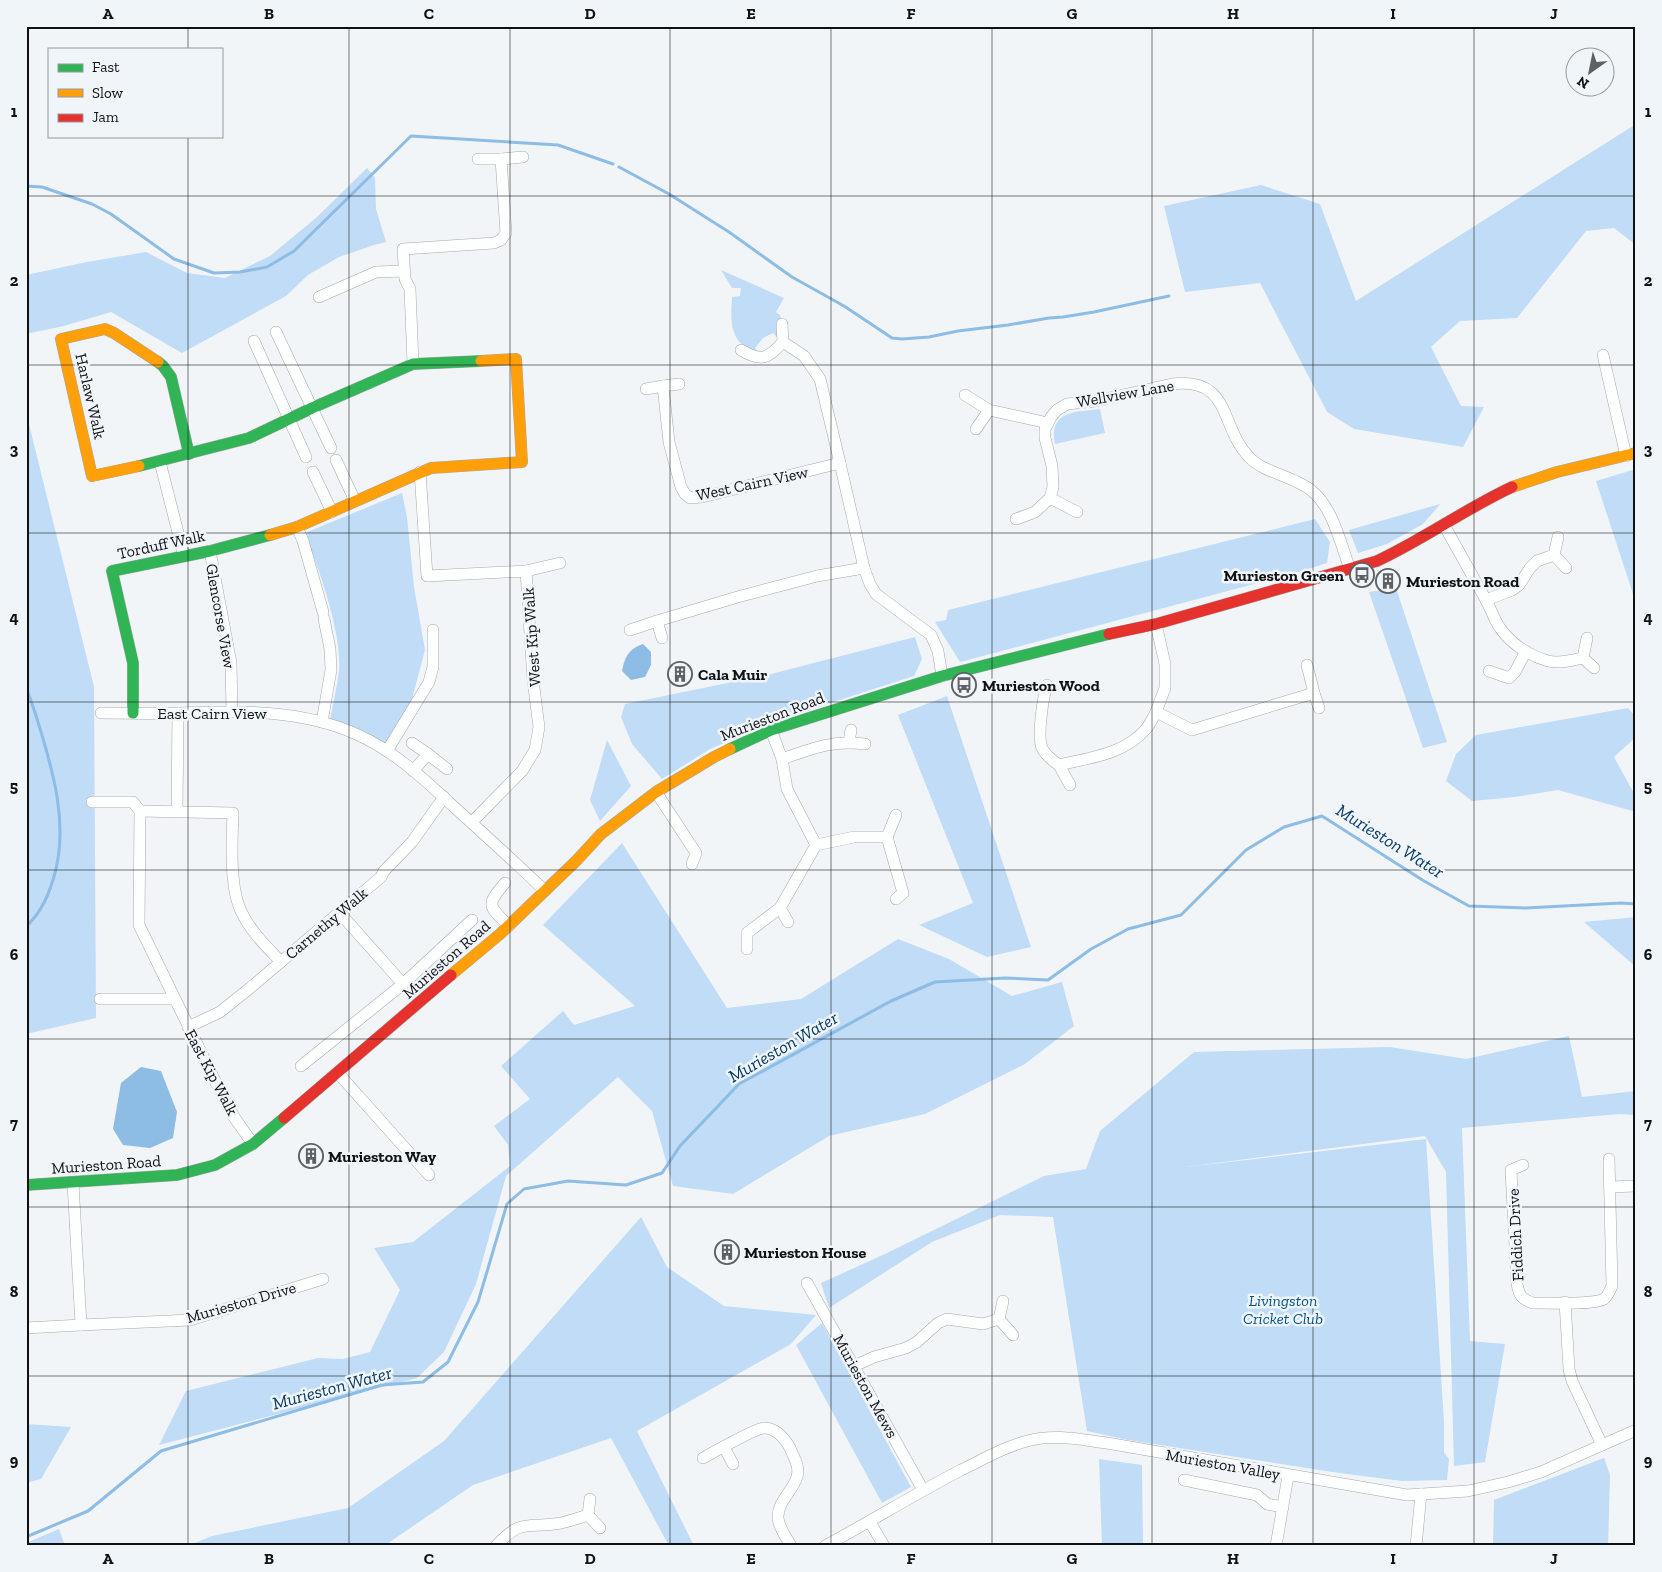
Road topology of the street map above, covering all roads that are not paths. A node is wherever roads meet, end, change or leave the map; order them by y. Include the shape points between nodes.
1 (523, 156) dead end
2 (478, 159) dead end
3 (500, 159) junction
4 (404, 271) junction
5 (318, 297) dead end
6 (782, 324) dead end
7 (276, 332) dead end
8 (254, 341) dead end
9 (783, 342) junction
10 (741, 350) dead end
11 (1603, 355) dead end
12 (413, 364) junction
13 (679, 384) dead end
14 (663, 386) junction
15 (646, 388) dead end
16 (965, 395) dead end
17 (312, 408) junction
18 (989, 410) junction
19 (289, 419) junction
20 (1048, 423) junction
21 (976, 429) dead end
22 (331, 448) dead end
23 (188, 454) junction
24 (1631, 454) edge
25 (306, 457) dead end
26 (336, 460) dead end
27 (160, 462) junction
28 (840, 463) junction
29 (313, 472) dead end
30 (420, 472) junction
31 (1050, 498) junction
32 (355, 501) junction
33 (332, 512) junction
34 (1077, 512) dead end
35 (1016, 520) dead end
36 (1444, 525) junction
37 (297, 527) junction
38 (1558, 537) dead end
39 (210, 551) junction
40 (184, 556) junction
41 (1554, 556) junction
42 (560, 563) dead end
43 (864, 568) junction
44 (1566, 568) dead end
45 (1350, 569) junction
46 (526, 571) junction
47 (1486, 600) junction
48 (657, 621) junction
49 (1156, 624) junction
50 (433, 630) dead end
51 (630, 630) dead end
52 (662, 638) dead end
53 (1587, 638) dead end
54 (1526, 651) junction
55 (1583, 658) junction
56 (1307, 664) dead end
57 (1594, 668) dead end
58 (1489, 671) dead end
59 (942, 676) junction
60 (1047, 685) dead end
61 (1314, 693) junction
62 (1319, 708) dead end
63 (232, 711) junction
64 (1156, 712) junction
65 (133, 713) junction
66 (178, 713) junction
67 (101, 714) dead end
68 (322, 722) junction
69 (771, 730) junction
70 (851, 730) dead end
71 (849, 742) junction
72 (412, 743) dead end
73 (865, 744) dead end
74 (387, 751) junction
75 (428, 754) junction
76 (782, 759) junction
77 (1059, 765) junction
78 (447, 770) dead end
79 (413, 771) junction
80 (1070, 785) dead end
81 (656, 792) junction
82 (444, 797) junction
83 (92, 802) dead end
84 (140, 811) junction
85 (177, 811) junction
86 (896, 816) dead end
87 (472, 822) junction
88 (887, 837) junction
89 (816, 845) junction
90 (692, 864) dead end
91 (505, 882) dead end
92 (545, 891) junction
93 (903, 894) dead end
94 (780, 908) junction
95 (340, 912) junction
96 (472, 920) dead end
97 (788, 922) dead end
98 (509, 926) junction
99 (747, 949) dead end
100 (281, 962) junction
101 (403, 984) junction
102 (100, 999) dead end
103 (174, 999) junction
104 (188, 1027) junction
105 (301, 1066) dead end
106 (338, 1073) junction
107 (253, 1144) junction
108 (1609, 1159) dead end
109 (1523, 1165) dead end
110 (429, 1175) dead end
111 (73, 1183) junction
112 (26, 1184) edge
113 (1610, 1186) junction
114 (1635, 1186) edge
115 (323, 1279) dead end
116 (807, 1283) dead end
117 (1003, 1301) dead end
118 (1565, 1302) junction
119 (999, 1319) junction
120 (81, 1325) junction
121 (26, 1328) edge
122 (1012, 1335) dead end
123 (854, 1366) junction
124 (1636, 1430) edge
125 (1602, 1445) junction
126 (724, 1446) junction
127 (702, 1458) dead end
128 (733, 1464) dead end
129 (1288, 1476) junction
130 (1184, 1480) dead end
131 (924, 1490) junction
132 (1421, 1494) junction
133 (590, 1499) dead end
134 (1283, 1507) junction
135 (588, 1515) junction
136 (870, 1522) junction
137 (600, 1528) dead end
138 (496, 1546) edge
139 (791, 1546) edge
140 (825, 1546) edge
141 (884, 1546) edge
142 (1276, 1546) edge
143 (1416, 1546) edge

1 - 3 street
2 - 3 street
3 - 4 street via 506,233 501,240 403,250
4 - 5 street via 376,272
4 - 12 street via 410,290
6 - 9 street
7 - 17 street
8 - 19 street
9 - 10 street via 762,358 752,357
9 - 28 street via 804,356 820,379
11 - 24 street
12 - 17 street
12 - 30 street, Torduff Walk via 516,359 522,462 431,468
13 - 14 street
14 - 15 street
14 - 28 street, West Cairn View via 670,442 681,487 690,498
16 - 18 street
17 - 19 street
17 - 22 street
18 - 20 street
18 - 21 street
19 - 23 street via 249,438
19 - 25 street
20 - 31 street via 1045,429 1053,487
20 - 45 street, Wellview Lane via 1057,410 1067,404 1177,383 1204,388 1219,400 1237,442 1253,461 1305,486 1327,507
23 - 27 street
23 - 27 street, Harlaw Walk via 171,377 162,366 105,329 62,340 92,476
24 - 36 street, Murieston Road via 1511,488
26 - 32 street
27 - 40 street
28 - 43 street
29 - 33 street
30 - 32 street, Torduff Walk
30 - 46 street, West Kip Walk via 427,576
31 - 34 street
31 - 35 street via 1035,512
32 - 33 street, Torduff Walk
33 - 37 street, Torduff Walk
36 - 45 street, Murieston Road via 1377,561
36 - 47 street
37 - 39 street, Torduff Walk
37 - 68 street via 330,648 331,670
38 - 41 street
39 - 40 street, Torduff Walk
39 - 63 street, Glencorse View via 231,663
40 - 65 street, Torduff Walk via 112,571 133,663
41 - 44 street
41 - 47 street via 1537,561 1512,590
42 - 46 street
43 - 48 street via 817,576
43 - 59 street via 876,594 931,635 938,651
45 - 49 street, Murieston Road
46 - 87 street, West Kip Walk via 533,680 540,727 534,750 522,771
47 - 54 street via 1500,628 1512,642
48 - 51 street
48 - 52 street
49 - 59 street, Murieston Road
49 - 64 street via 1165,688
50 - 74 street via 433,668 428,682
53 - 55 street
54 - 55 street via 1549,661
54 - 58 street via 1509,678
55 - 57 street
56 - 61 street
59 - 69 street, Murieston Road
60 - 77 street via 1038,695 1041,747
61 - 62 street
61 - 64 street via 1192,730
63 - 66 street, East Cairn View
63 - 68 street, East Cairn View via 289,715
64 - 77 street via 1147,728 1133,742 1107,754
65 - 66 street, East Cairn View
65 - 67 street, East Cairn View
66 - 85 street
68 - 74 street, East Cairn View via 356,734
69 - 76 street
69 - 81 street, Murieston Road via 714,757
70 - 71 street
71 - 73 street
71 - 76 street via 817,746
72 - 75 street
74 - 79 street, East Cairn View
75 - 78 street
75 - 79 street
76 - 89 street via 788,788
77 - 80 street
79 - 82 street, East Cairn View
81 - 90 street via 702,853
81 - 92 street, Murieston Road via 601,834
82 - 87 street, East Cairn View
82 - 95 street, Carnethy Walk via 412,842 381,877
83 - 84 street via 133,802
84 - 85 street
84 - 103 street, East Kip Walk via 139,925
85 - 100 street via 233,813 234,883 241,912
86 - 88 street
87 - 92 street, East Cairn View
88 - 89 street via 854,837
88 - 93 street
89 - 94 street
91 - 98 street via 491,902 493,910
92 - 98 street, Murieston Road
94 - 97 street
94 - 99 street via 743,932
95 - 100 street, Carnethy Walk
95 - 101 street
96 - 101 street
98 - 106 street, Murieston Road
100 - 104 street, Carnethy Walk via 220,1012
101 - 105 street
102 - 103 street
103 - 104 street, East Kip Walk
104 - 107 street, East Kip Walk via 234,1117
106 - 107 street, Murieston Road
106 - 110 street via 424,1161
107 - 111 street, Murieston Road via 215,1165 177,1175
108 - 113 street, Fiddich Drive
109 - 118 street, Fiddich Drive via 1511,1170 1519,1295 1533,1303
111 - 112 street, Murieston Road
111 - 120 street
113 - 114 street
113 - 118 street, Fiddich Drive via 1612,1286 1604,1299
115 - 120 street, Murieston Drive via 309,1276 190,1320
116 - 123 street, Murieston Mews
117 - 119 street
118 - 125 street via 1569,1370
119 - 122 street
119 - 123 street via 982,1324 947,1319 906,1348
120 - 121 street, Murieston Drive
123 - 131 street, Murieston Mews
124 - 125 street, Murieston Valley
125 - 132 street, Murieston Valley via 1541,1472 1508,1482 1468,1491
126 - 127 street
126 - 128 street
126 - 139 street via 764,1428 778,1432 787,1442 798,1472 778,1517
129 - 131 street, Murieston Valley via 1116,1444 1062,1438 1032,1440 1016,1445
129 - 132 street, Murieston Valley via 1407,1495
129 - 134 street
130 - 134 street via 1257,1495 1267,1504
131 - 136 street, Murieston Valley
132 - 143 street
133 - 135 street
134 - 142 street
135 - 137 street
135 - 138 street via 562,1523 519,1526
136 - 140 street, Murieston Valley
136 - 141 street

